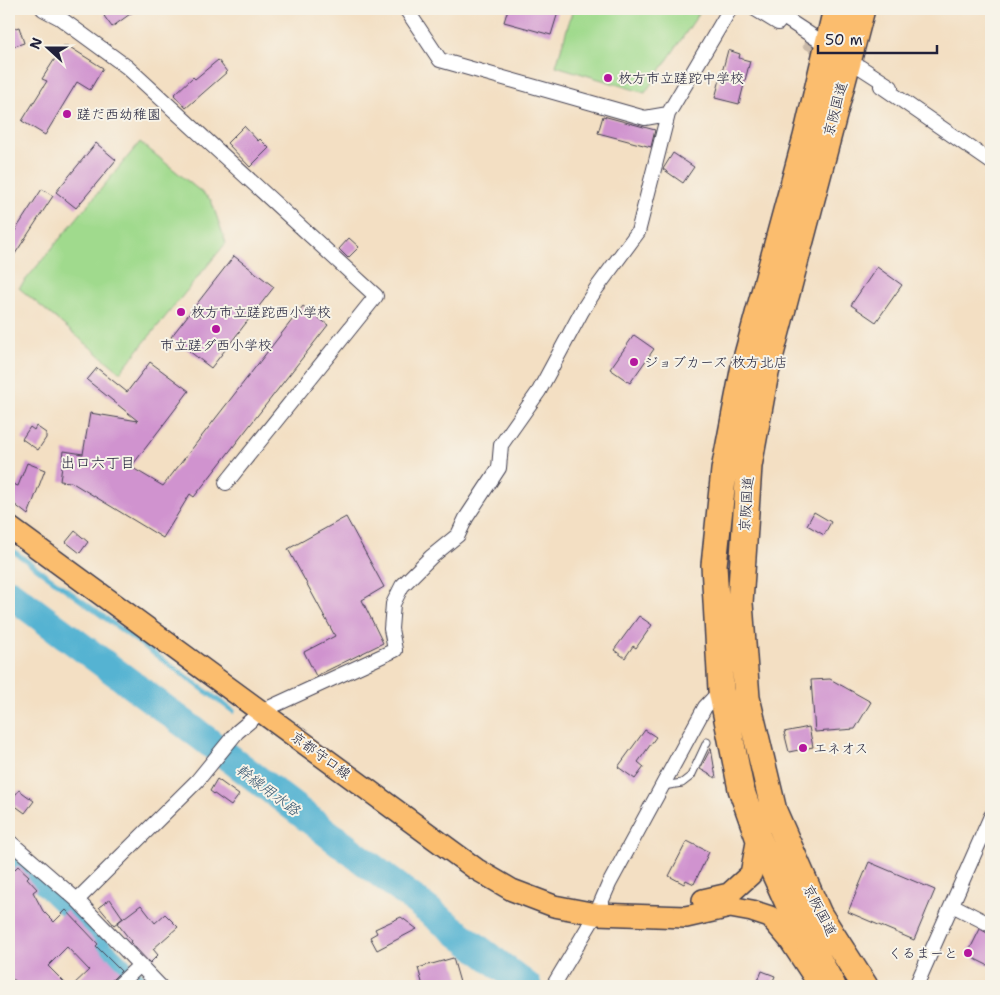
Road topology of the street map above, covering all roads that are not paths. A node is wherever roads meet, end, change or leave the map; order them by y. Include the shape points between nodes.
1 (43, 9) edge
2 (406, 9) edge
3 (730, 9) edge
4 (755, 9) edge
5 (771, 9) edge
6 (836, 9) edge
7 (862, 9) edge
8 (878, 9) edge
9 (63, 13) edge
10 (816, 43) junction
11 (860, 67) junction
12 (882, 86) dead end
13 (668, 114) junction
14 (960, 139) junction
15 (827, 141) junction
16 (991, 162) edge
17 (226, 483) dead end
18 (9, 527) edge
19 (721, 690) junction
20 (262, 711) junction
21 (707, 742) dead end
22 (663, 786) junction
23 (991, 816) edge
24 (758, 837) junction
25 (9, 841) edge
26 (77, 900) junction
27 (952, 905) junction
28 (596, 914) junction
29 (661, 915) junction
30 (991, 925) edge
31 (139, 966) junction
32 (554, 985) edge
33 (118, 986) edge
34 (160, 986) edge
35 (820, 986) edge
36 (833, 986) edge
37 (864, 986) edge
38 (916, 986) edge

1 - 9 street
2 - 13 street via 440,60 645,118
3 - 13 street
4 - 10 street
5 - 10 street
6 - 10 highway, 京阪国道
7 - 15 highway, 京阪国道
8 - 11 highway
9 - 17 street via 127,67 376,296
10 - 19 highway, 京阪国道 via 806,138 744,366 724,470 714,566
11 - 14 street via 953,126
11 - 15 highway
12 - 14 street
13 - 20 street via 638,232 596,289 539,391 501,445 499,468 458,535 402,586 393,604 391,630 395,650
14 - 16 street
15 - 37 highway, 京阪国道 via 763,392 749,466 740,603 747,698 774,811 819,914
18 - 20 main road, 京都守口線
19 - 22 street via 706,707
19 - 24 highway, 京阪国道 via 741,789
20 - 26 street via 237,732 197,780
20 - 28 main road, 京都守口線 via 476,869 512,890 554,906
21 - 22 lane via 691,776 682,783
22 - 28 street
23 - 27 street
24 - 29 main road, 京都守口線 via 751,874 729,894 687,903
24 - 36 highway, 京阪国道 via 789,906
25 - 26 street
26 - 31 street
27 - 30 street
27 - 38 street
28 - 29 main road, 京都守口線
28 - 32 street
29 - 35 main road, 京都守口線 via 686,917 730,907 770,916
31 - 33 street
31 - 34 street

